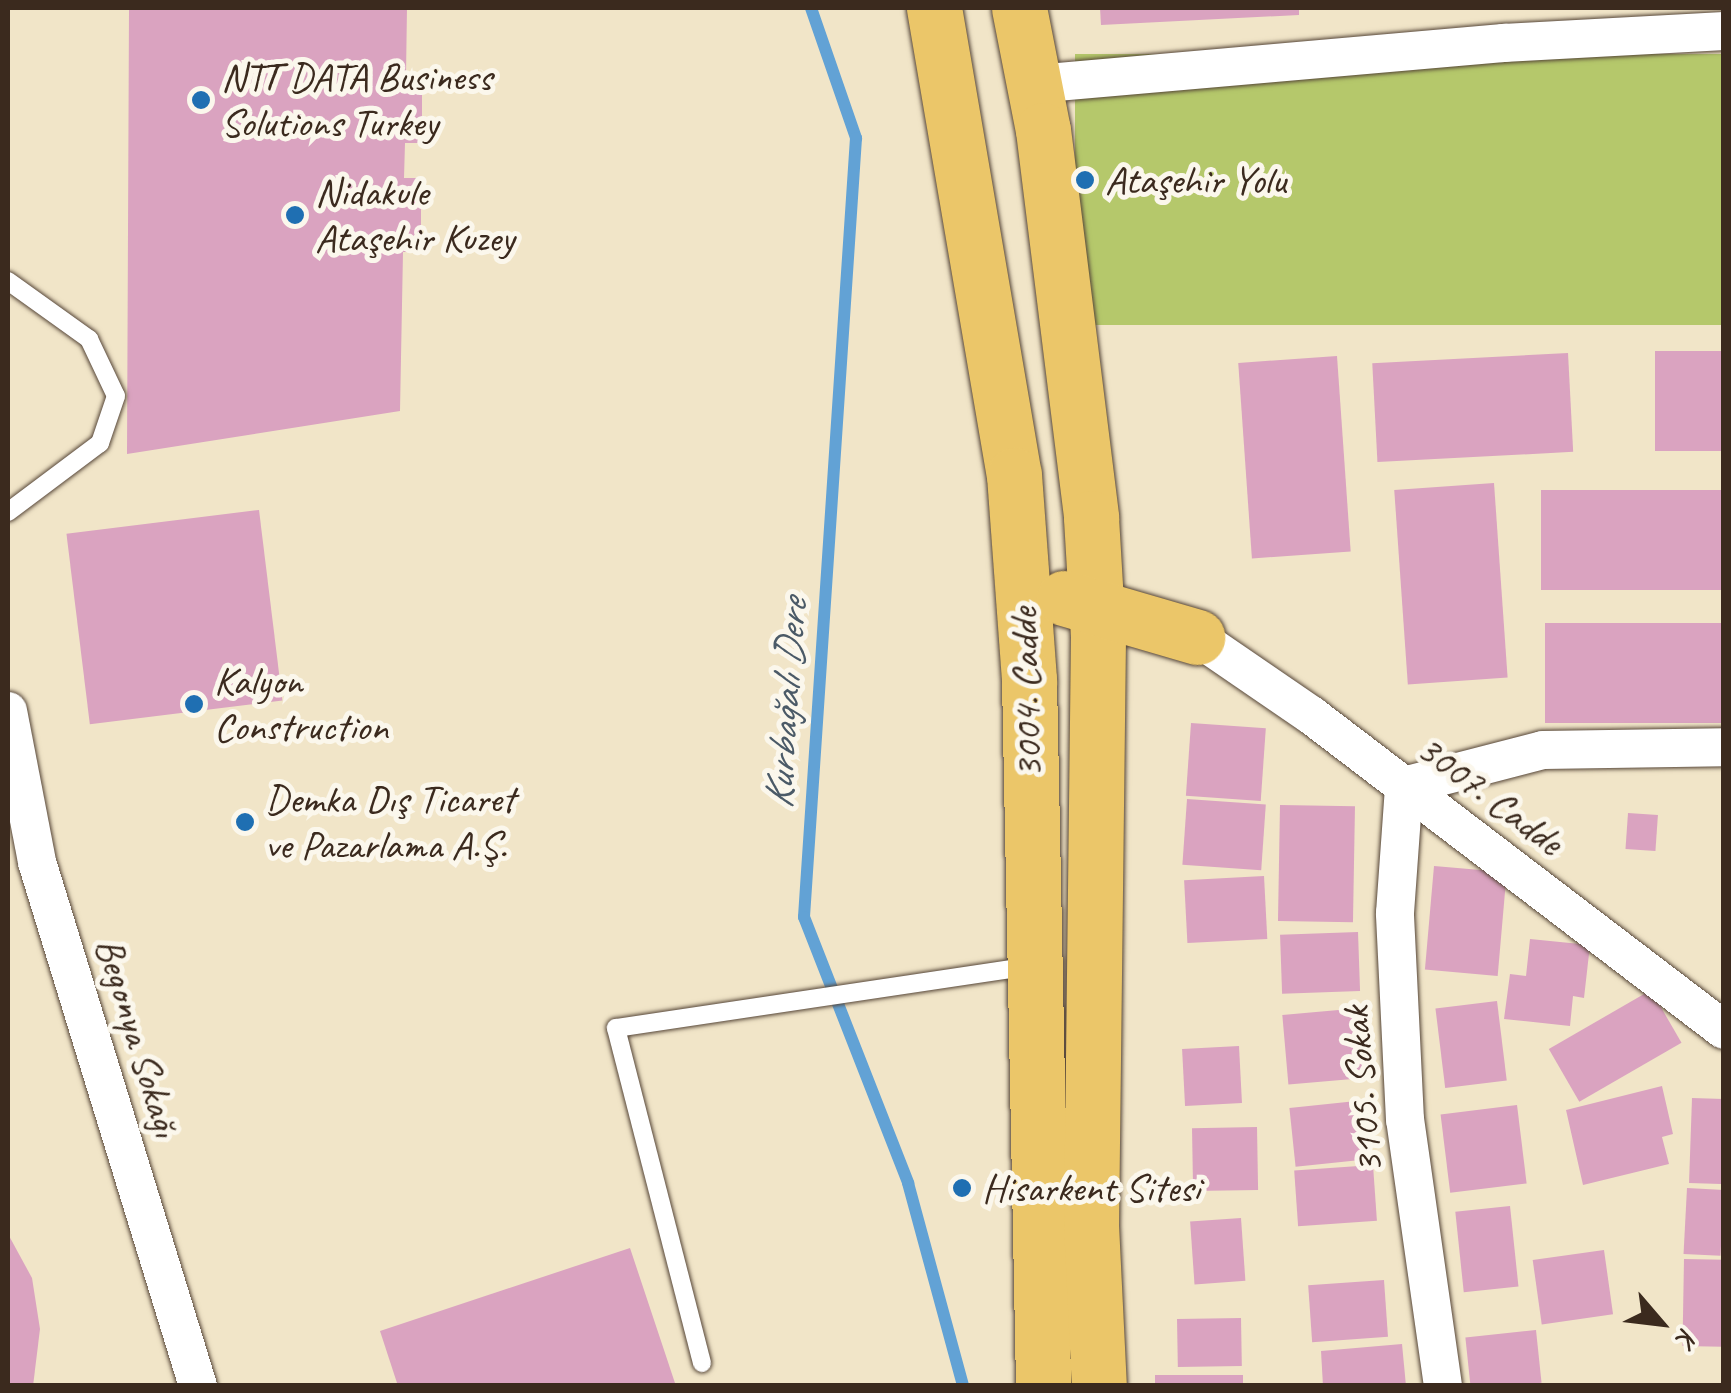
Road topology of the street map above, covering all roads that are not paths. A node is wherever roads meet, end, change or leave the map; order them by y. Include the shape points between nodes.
1 (934, 8) edge
2 (1019, 8) edge
3 (1724, 32) edge
4 (1034, 84) junction
5 (8, 281) edge
6 (8, 512) edge
7 (1091, 518) junction
8 (1068, 591) junction
9 (1197, 636) junction
10 (8, 711) edge
11 (1724, 747) edge
12 (1096, 752) junction
13 (1404, 786) junction
14 (1031, 966) junction
15 (1724, 1030) edge
16 (702, 1362) dead end
17 (198, 1386) edge
18 (1044, 1386) edge
19 (1099, 1386) edge
20 (1444, 1386) edge

1 - 8 main road via 976,234 955,280 988,534
2 - 4 main road, 3004. Cadde
3 - 4 street via 1504,43
4 - 7 main road, 3004. Cadde
5 - 6 lane via 90,339 116,396 108,430 89,455
7 - 8 main road, 3004. Cadde
7 - 8 main road via 1070,560 1054,572
7 - 9 main road via 1120,564
8 - 9 main road via 1137,602
8 - 12 main road, 3004. Cadde
8 - 14 main road, 3004. Cadde via 1029,680
9 - 12 main road via 1170,642 1138,662 1106,717
9 - 13 street, 3007. Cadde
10 - 17 street, Begonya Sokağı via 37,862
11 - 13 street via 1543,750
12 - 19 main road, 3004. Cadde via 1091,1225
13 - 15 street, 3007. Cadde
13 - 20 street, 3105. Sokak via 1394,914 1405,1120
14 - 16 lane via 616,1028
14 - 18 main road, 3004. Cadde

